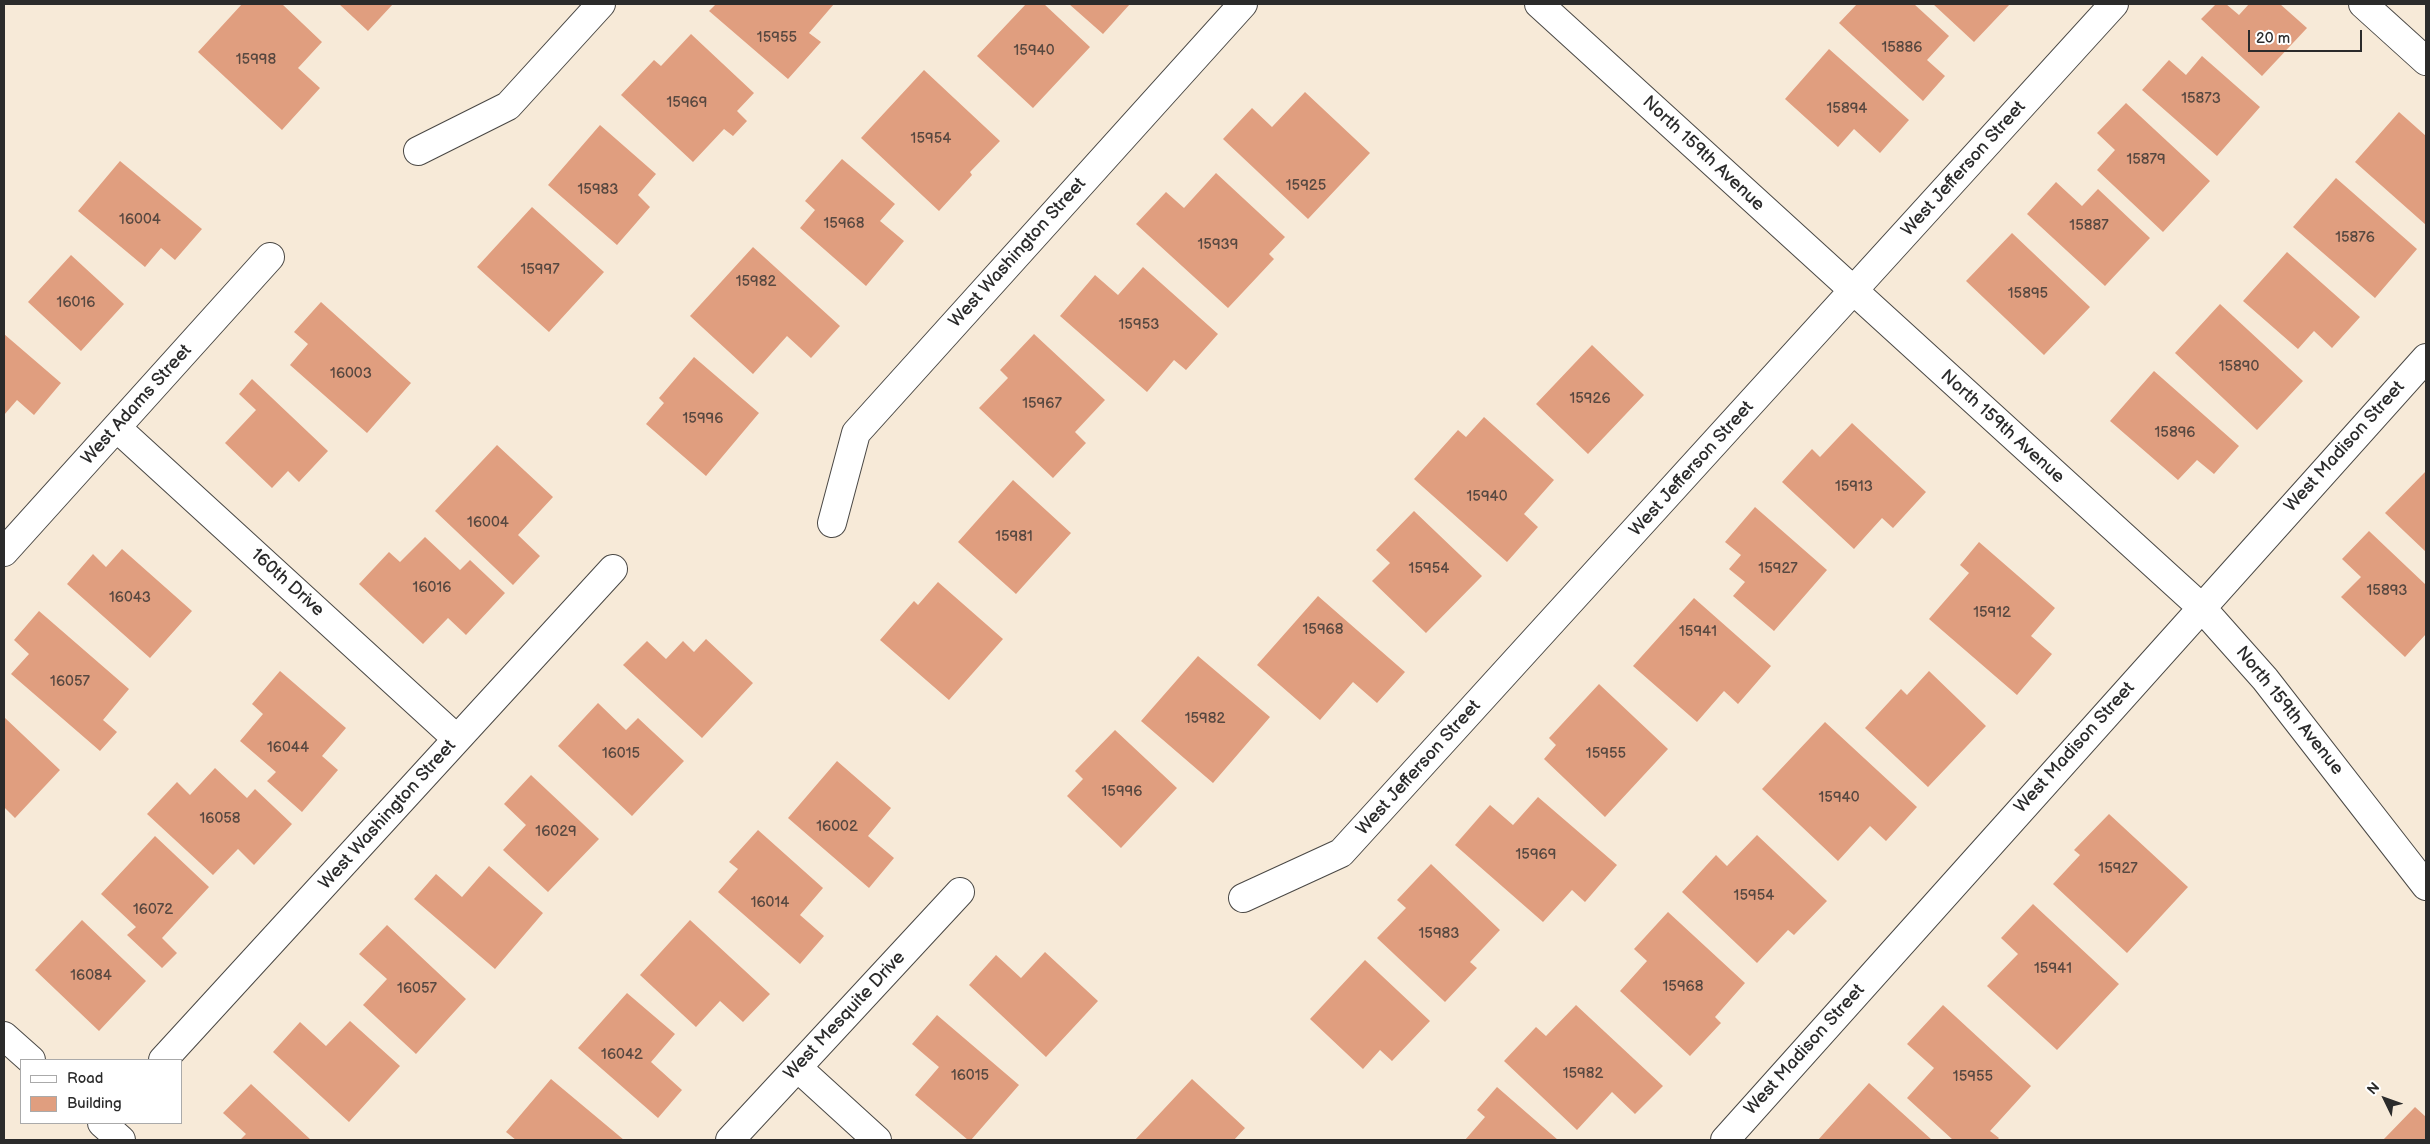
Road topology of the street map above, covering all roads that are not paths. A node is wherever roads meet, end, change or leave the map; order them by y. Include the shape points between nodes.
1 (601, 4) edge
2 (1243, 4) edge
3 (1539, 4) edge
4 (2114, 4) edge
5 (2363, 4) edge
6 (2426, 61) edge
7 (418, 151) dead end
8 (270, 257) dead end
9 (1853, 292) junction
10 (2426, 358) edge
11 (117, 428) junction
12 (832, 523) dead end
13 (4, 552) edge
14 (613, 569) dead end
15 (2201, 607) junction
16 (457, 739) junction
17 (2426, 886) edge
18 (960, 892) dead end
19 (1243, 898) dead end
20 (4, 1036) edge
21 (31, 1059) edge
22 (164, 1059) edge
23 (798, 1068) junction
24 (730, 1140) edge
25 (877, 1140) edge
26 (1725, 1140) edge

1 - 7 street via 508,106
2 - 12 street, West Washington Street via 856,433
3 - 9 street, North 159th Avenue
4 - 9 street, West Jefferson Street
5 - 6 street
8 - 11 street, West Adams Street
9 - 15 street, North 159th Avenue
9 - 19 street, West Jefferson Street via 1341,853
10 - 15 street, West Madison Street
11 - 13 street, West Adams Street
11 - 16 street, 160th Drive
14 - 16 street, West Washington Street
15 - 17 street, North 159th Avenue via 2265,679
15 - 26 street, West Madison Street
16 - 22 street, West Washington Street
18 - 23 street, West Mesquite Drive
20 - 21 street
23 - 24 street, West Mesquite Drive
23 - 25 street

